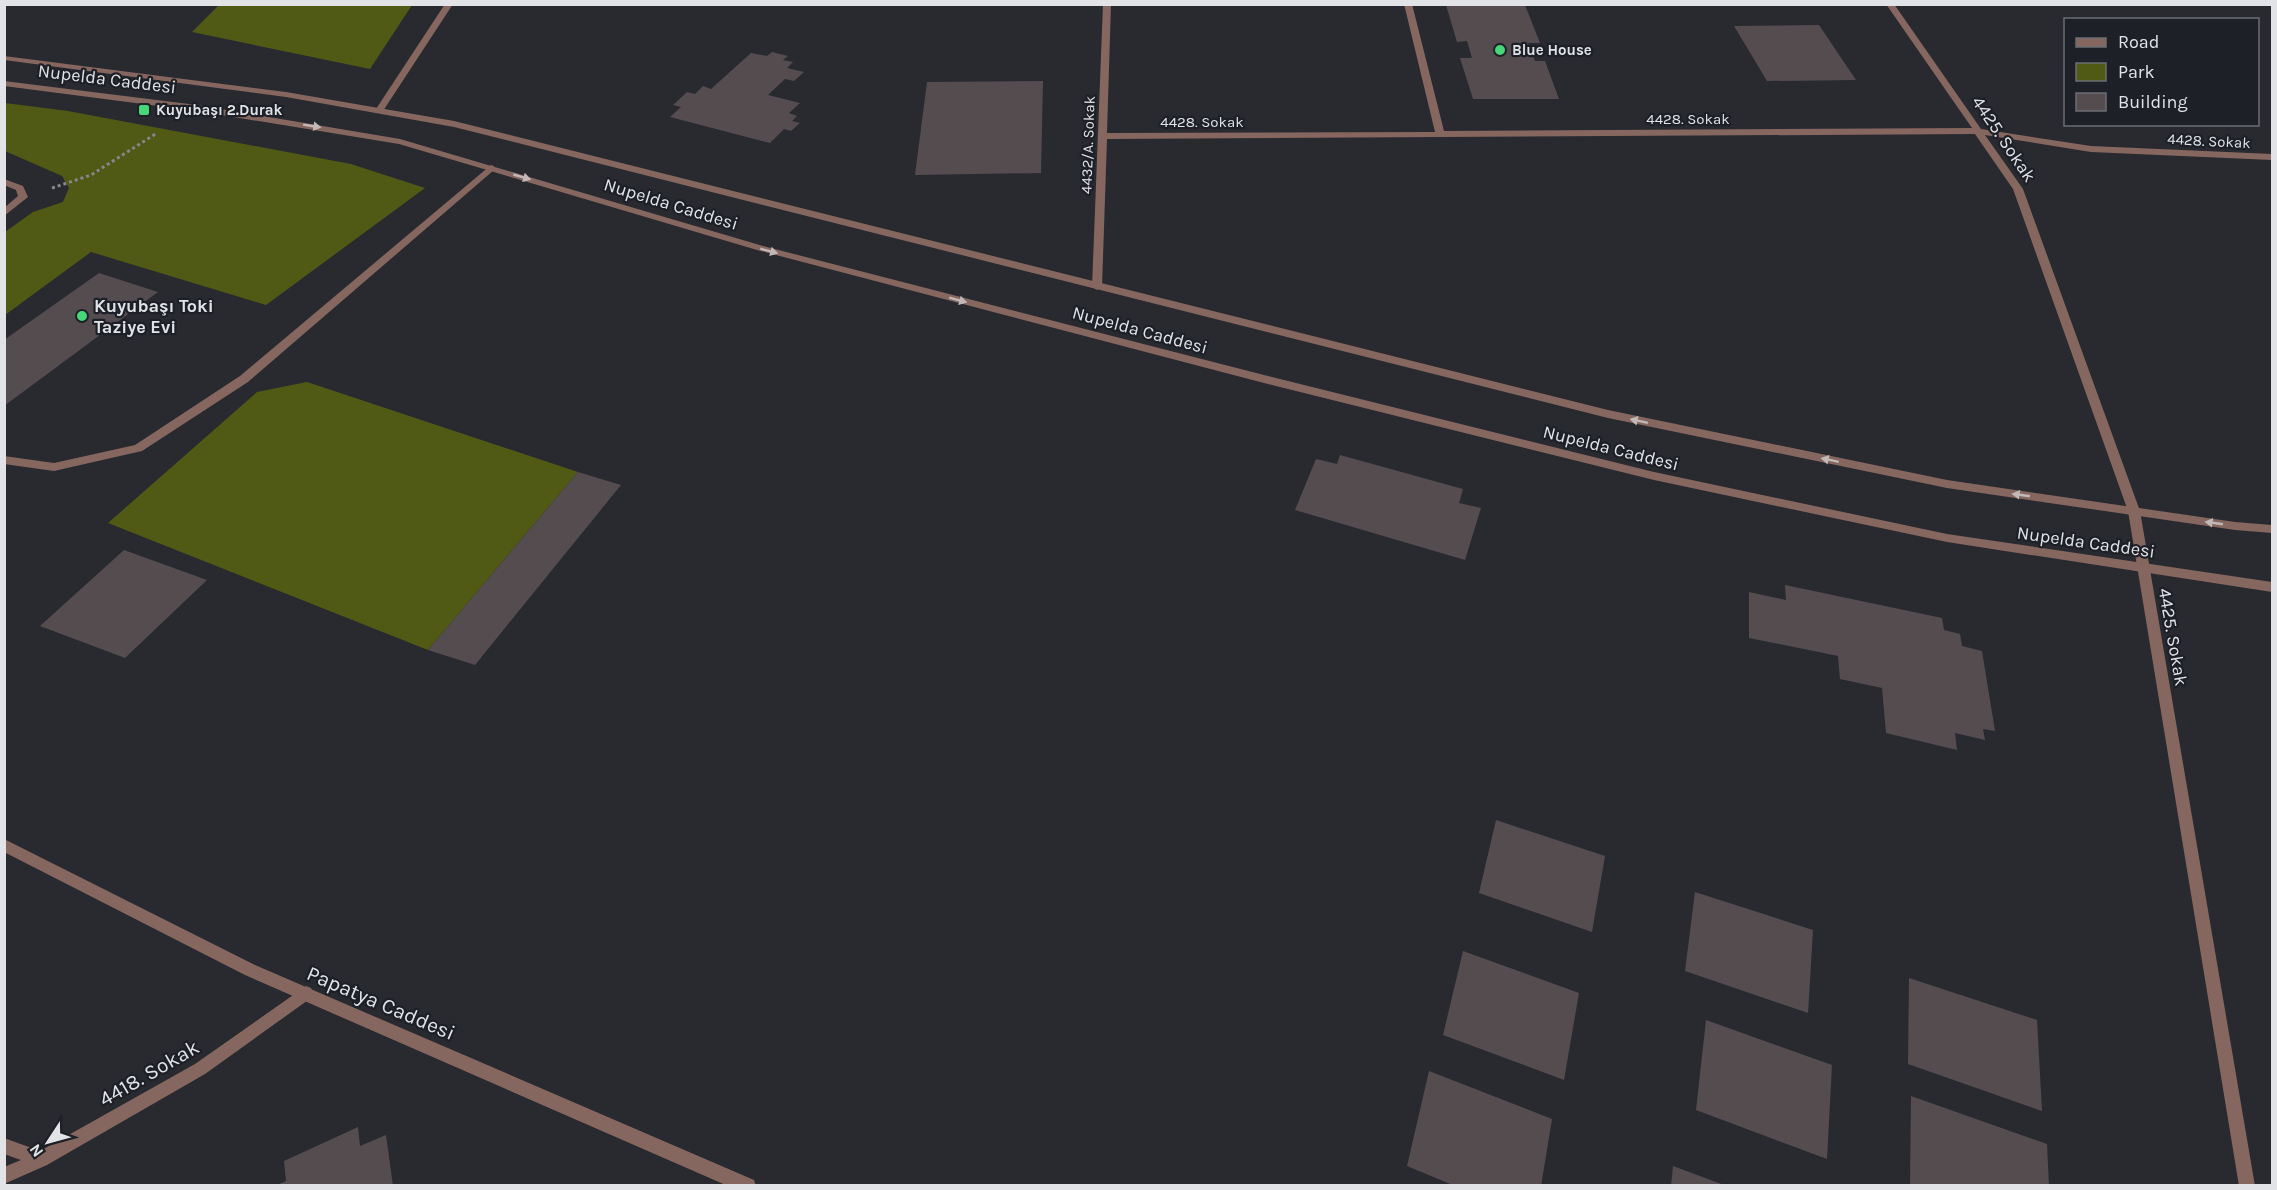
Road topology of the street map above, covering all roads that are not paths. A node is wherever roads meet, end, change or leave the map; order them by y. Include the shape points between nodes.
1 (449, 4) edge
2 (1107, 4) edge
3 (1408, 4) edge
4 (1890, 4) edge
5 (4, 58) edge
6 (4, 83) edge
7 (380, 109) junction
8 (1978, 131) junction
9 (1440, 134) junction
10 (1102, 136) junction
11 (2272, 157) edge
12 (491, 168) junction
13 (4, 182) edge
14 (4, 213) edge
15 (1097, 287) junction
16 (4, 460) edge
17 (2134, 511) junction
18 (2272, 529) edge
19 (2143, 568) junction
20 (2272, 587) edge
21 (4, 845) edge
22 (306, 993) junction
23 (4, 1146) edge
24 (41, 1159) junction
25 (4, 1176) edge
26 (748, 1185) edge
27 (2247, 1185) edge

1 - 7 street
2 - 10 street, 4432/A. Sokak
3 - 9 street
4 - 8 street, 4425. Sokak
5 - 7 street, Nupelda Caddesi via 225,84
6 -> 12 street, Nupelda Caddesi via 196,108 400,142
7 - 15 street, Nupelda Caddesi via 454,124
8 - 9 street, 4428. Sokak
8 - 11 street, 4428. Sokak via 2091,149
8 - 17 street, 4425. Sokak via 2018,189
9 - 10 street, 4428. Sokak
10 - 15 street, 4432/A. Sokak
12 - 16 street via 244,379 138,448 54,467
12 -> 19 street, Nupelda Caddesi via 760,248 1654,476 1947,538
13 - 14 street via 21,188 23,197
17 -> 15 street, Nupelda Caddesi via 1947,484 1608,414
18 -> 17 street, Nupelda Caddesi
17 - 19 street, 4425. Sokak
19 - 20 street, Nupelda Caddesi
19 - 27 street, 4425. Sokak
21 - 22 street, Papatya Caddesi via 250,970
22 - 24 street, 4418. Sokak via 200,1069
22 - 26 street, Papatya Caddesi
23 - 24 street
24 - 25 street, 4418. Sokak

